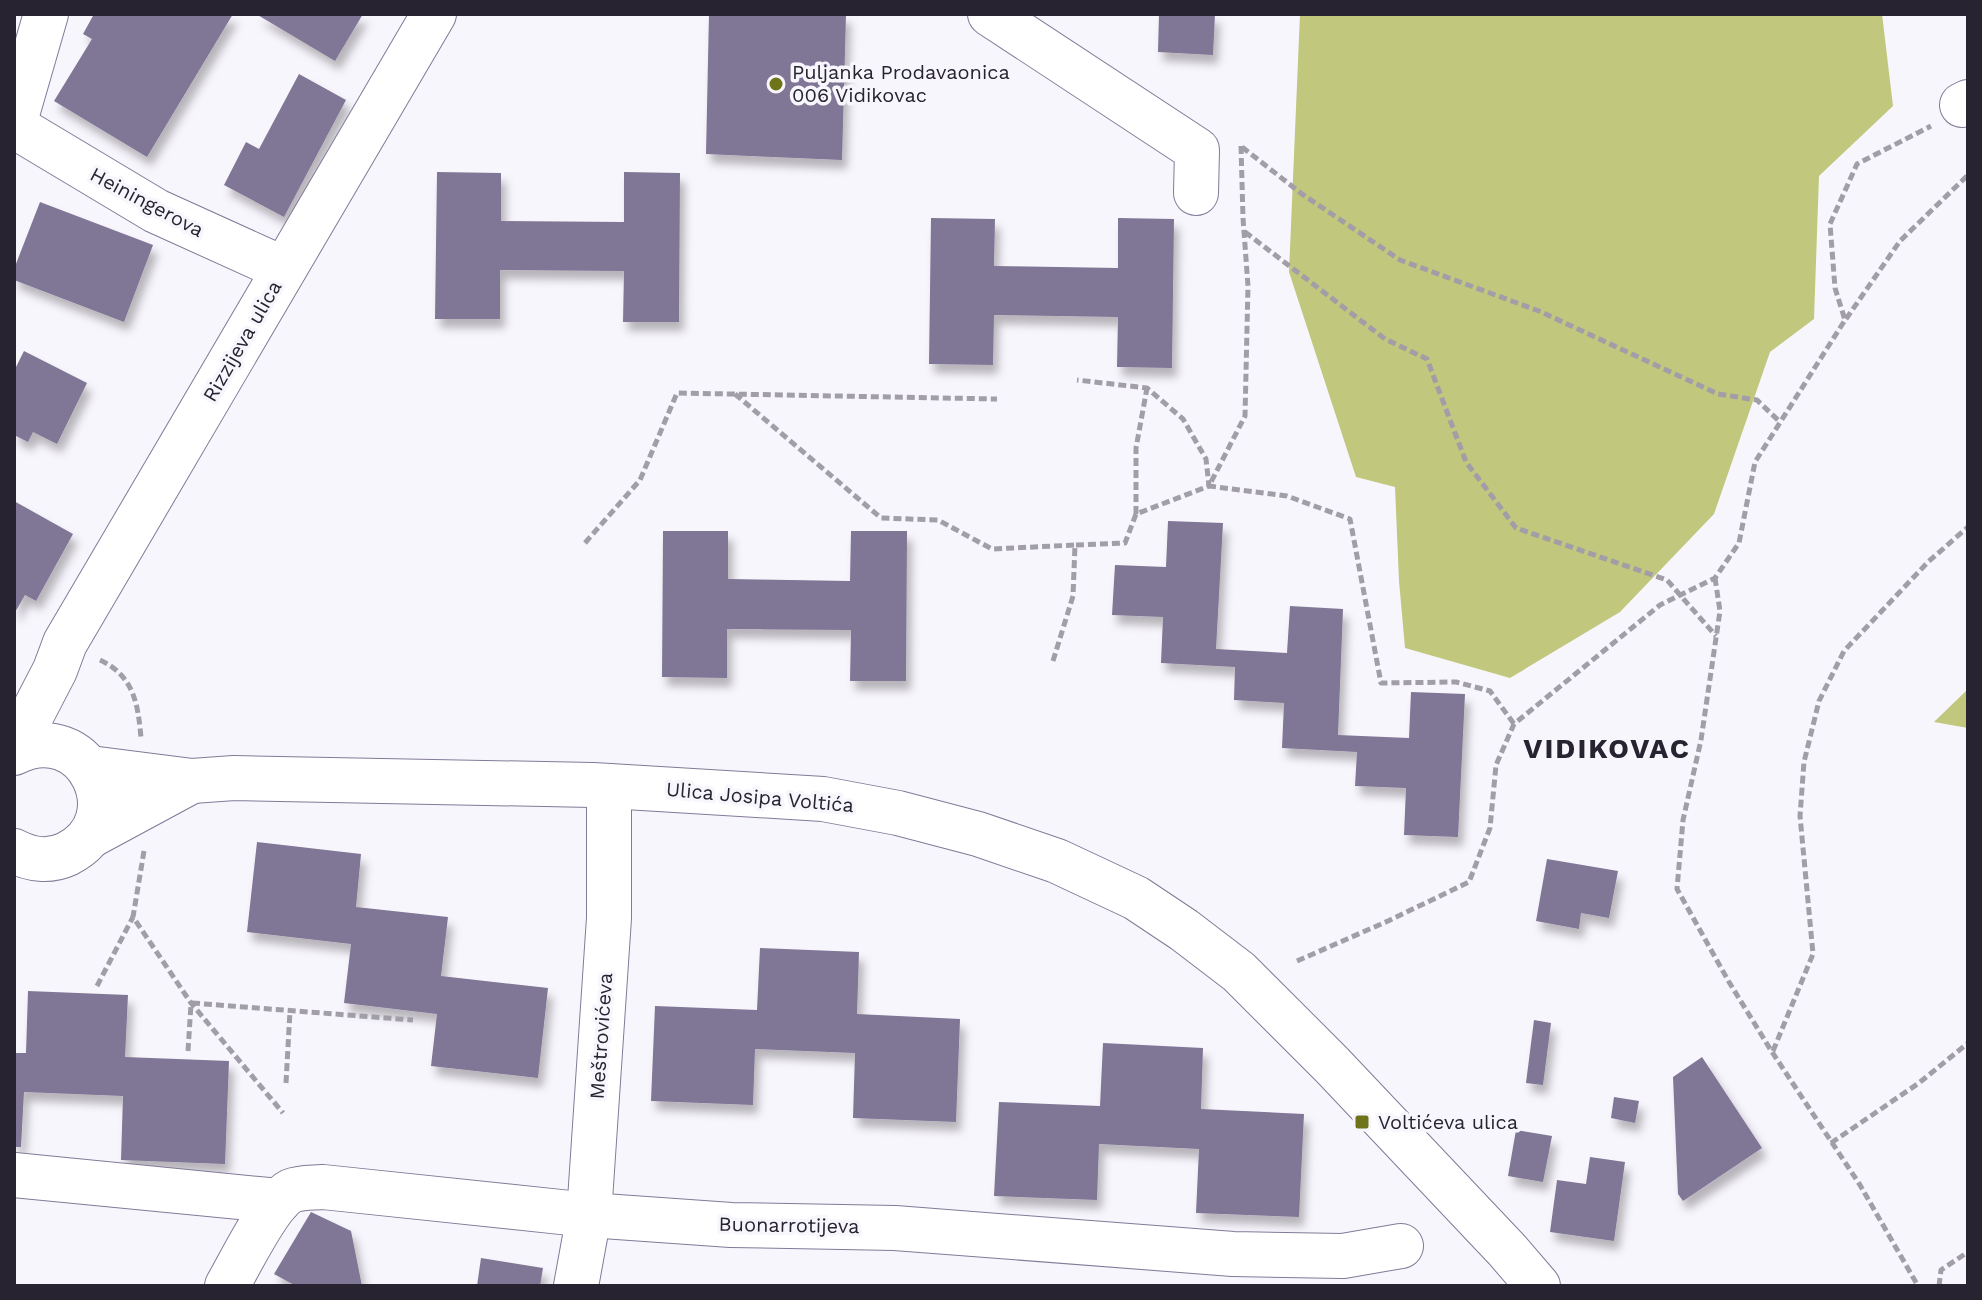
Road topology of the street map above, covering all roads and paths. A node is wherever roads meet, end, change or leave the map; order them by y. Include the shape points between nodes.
1 (46, 14) edge
2 (434, 14) edge
3 (990, 14) edge
4 (1965, 104) edge
5 (14, 125) edge
6 (1241, 146) junction
7 (1197, 150) junction
8 (1968, 175) edge
9 (1196, 193) dead end
10 (1243, 231) junction
11 (284, 269) junction
12 (1845, 320) junction
13 (1077, 380) dead end
14 (1147, 388) junction
15 (734, 394) junction
16 (997, 399) dead end
17 (1780, 422) junction
18 (1209, 486) junction
19 (1136, 514) junction
20 (1968, 527) edge
21 (585, 543) dead end
22 (1075, 545) junction
23 (1715, 578) junction
24 (1680, 595) junction
25 (1717, 636) junction
26 (60, 656) junction
27 (1053, 661) dead end
28 (1514, 724) junction
29 (14, 751) edge
30 (81, 760) junction
31 (609, 786) junction
32 (149, 789) junction
33 (90, 836) junction
34 (15, 853) edge
35 (133, 917) junction
36 (1297, 961) dead end
37 (97, 986) dead end
38 (191, 1003) junction
39 (290, 1011) junction
40 (413, 1020) dead end
41 (1968, 1043) edge
42 (188, 1051) dead end
43 (1772, 1052) junction
44 (286, 1083) dead end
45 (283, 1113) dead end
46 (1831, 1143) junction
47 (14, 1175) edge
48 (279, 1201) junction
49 (589, 1215) junction
50 (1401, 1246) dead end
51 (1968, 1252) edge
52 (227, 1286) edge
53 (576, 1286) edge
54 (1538, 1286) edge
55 (1918, 1286) edge
56 (1939, 1286) edge

1 - 5 street, Heiningerova
2 - 11 street, Rizzijeva ulica
3 - 7 street
4 - 12 path via 1857,164 1830,224 1835,288
5 - 11 street, Heiningerova via 156,211
6 - 7 path
6 - 10 path
6 - 17 path via 1400,260 1539,311 1718,394 1757,400
7 - 9 street
8 - 12 path via 1900,241
10 - 18 path via 1248,286 1245,416
10 - 24 path via 1385,339 1427,359 1466,462 1516,528 1667,580
11 - 26 street, Rizzijeva ulica
12 - 17 path
13 - 14 path
14 - 18 path via 1183,419 1206,459
14 - 19 path via 1136,448
15 - 16 path
15 - 21 path via 677,393 640,480
15 - 22 path via 881,518 938,520 992,549
17 - 23 path via 1755,462 1739,543
18 - 19 path
18 - 28 path via 1287,496 1350,519 1381,683 1456,682 1490,691
19 - 22 path via 1125,543
20 - 43 path via 1844,651 1819,701 1804,762 1800,816 1813,954
22 - 27 path via 1073,596
23 - 24 path
23 - 25 path
24 - 25 path
24 - 28 path via 1660,605
25 - 43 path via 1683,820 1677,889
26 - 29 street, Rizzijeva ulica
26 - 30 street
26 - 32 path via 114,667 131,687
28 - 36 path via 1496,765 1490,828 1469,882
29 - 30 street via 57,746
30 - 32 street
30 - 33 street via 98,784 101,802
31 - 32 street, Ulica Josipa Voltića via 234,778
31 - 49 street, Meštrovićeva via 609,918
31 - 54 street, Ulica Josipa Voltića via 823,799 898,813 1057,861 1136,898 1239,972
32 - 33 street, Ulica Josipa Voltića
32 - 35 path
33 - 34 street, Ulica Josipa Voltića via 64,856 48,860
35 - 37 path
35 - 38 path
38 - 39 path
38 - 42 path
38 - 45 path
39 - 40 path
39 - 44 path
41 - 46 path
43 - 46 path
46 - 55 path
47 - 48 street
48 - 49 street, Buonarrotijeva via 291,1192 323,1187
48 - 52 street
49 - 50 street, Buonarrotijeva via 895,1228 1233,1254 1343,1256
49 - 53 street, Meštrovićeva
51 - 56 path via 1941,1270

